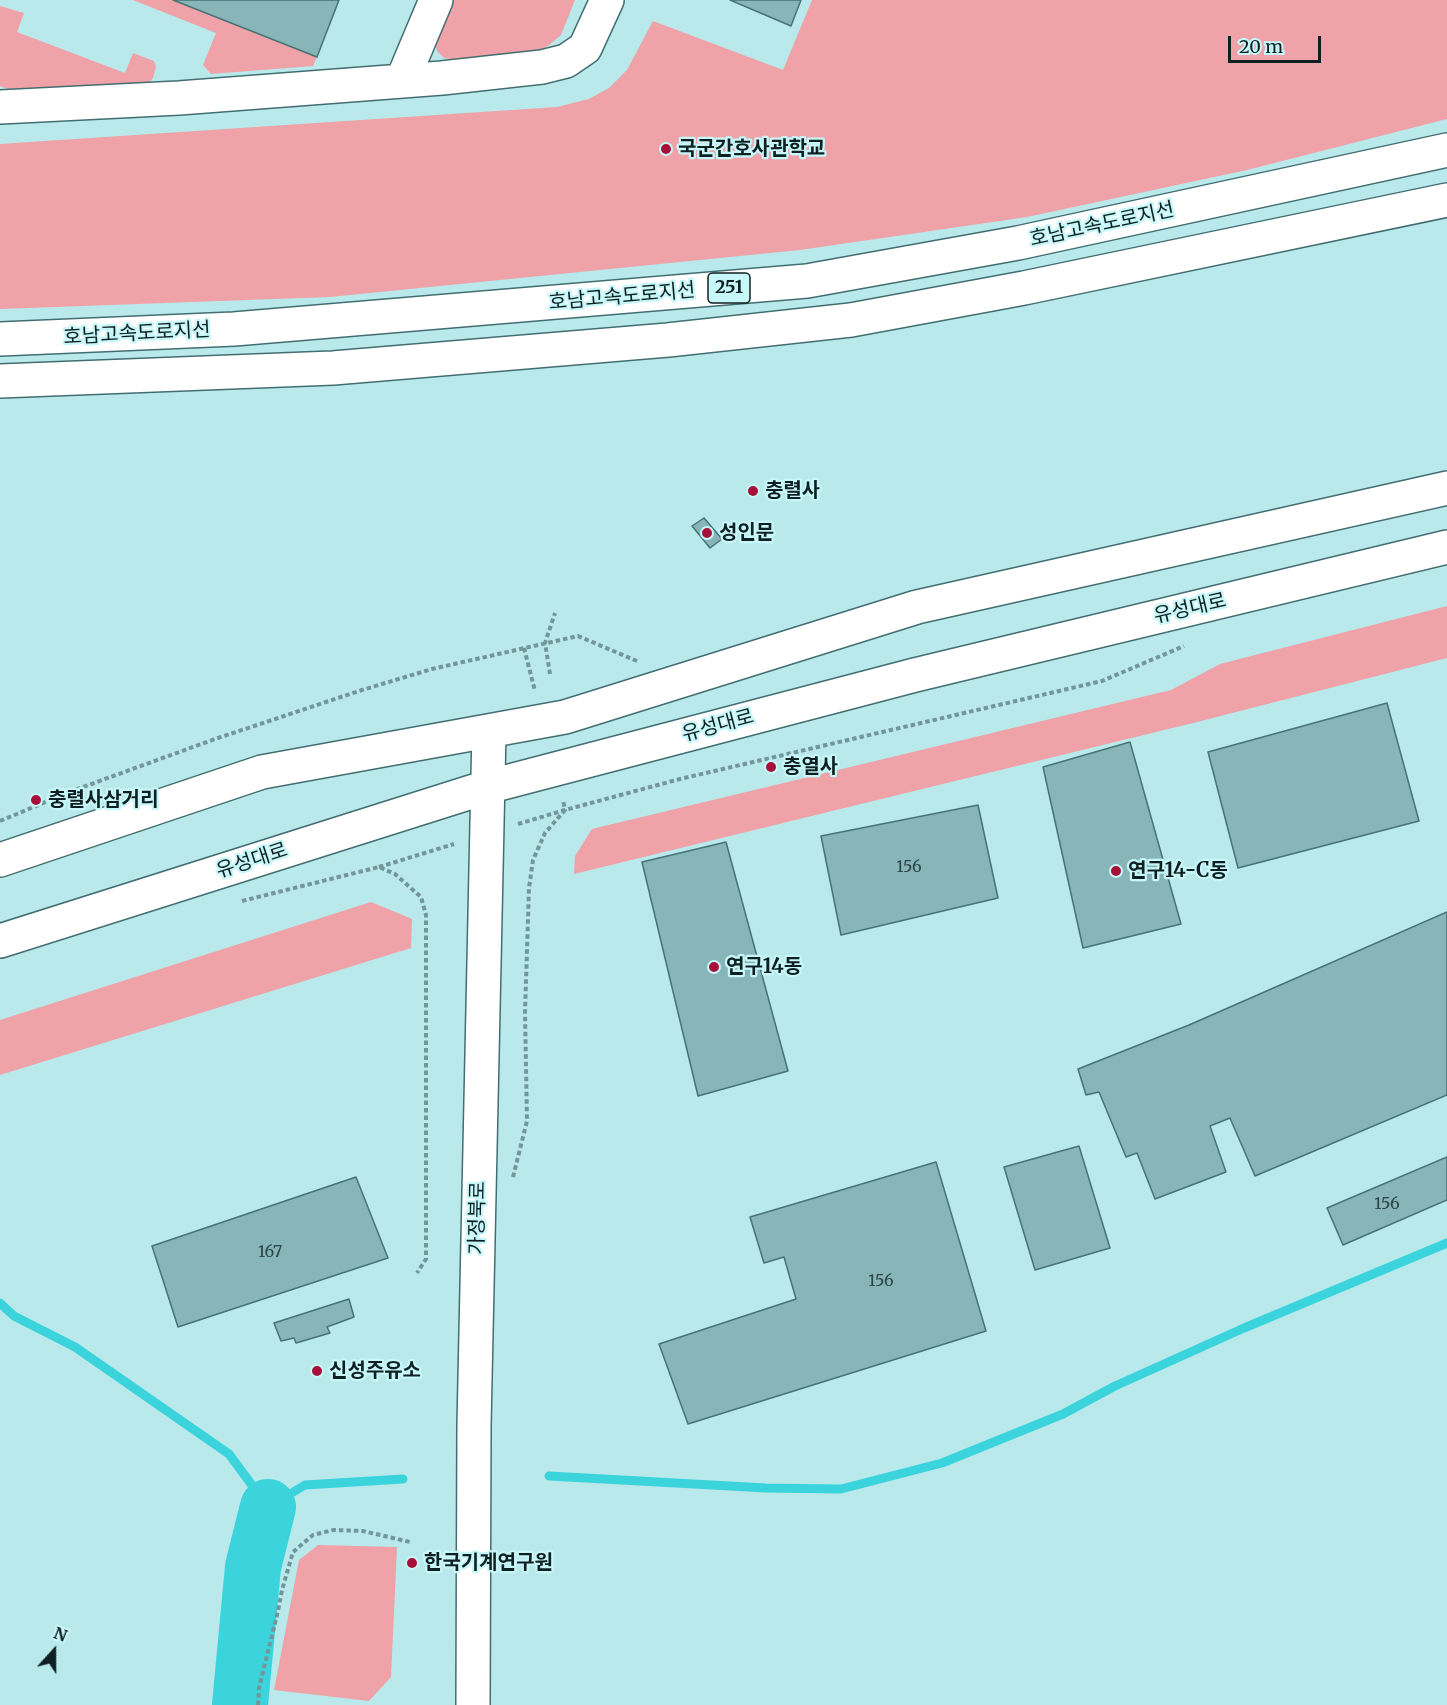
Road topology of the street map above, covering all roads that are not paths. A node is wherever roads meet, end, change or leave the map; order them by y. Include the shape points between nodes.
1 (436, 0) edge
2 (607, 0) edge
3 (402, 81) junction
4 (0, 106) edge
5 (1447, 150) edge
6 (1447, 200) edge
7 (0, 339) edge
8 (0, 381) edge
9 (1447, 488) edge
10 (1447, 547) edge
11 (489, 731) junction
12 (487, 787) junction
13 (0, 860) edge
14 (0, 941) edge
15 (473, 1705) edge

1 - 3 main road
2 - 3 main road via 585,48 566,61 542,68
3 - 4 main road via 149,100
5 - 7 main road, 호남고속도로지선 / 251 via 1018,243 807,281 234,329
6 - 8 main road, 251 via 851,320 668,340 333,368
9 - 11 main road via 916,607 565,717
10 - 12 main road, 유성대로 via 915,675
11 - 12 main road, 가정북로
11 - 13 main road via 262,772
12 - 14 main road, 유성대로
12 - 15 main road, 가정북로 via 474,1425

